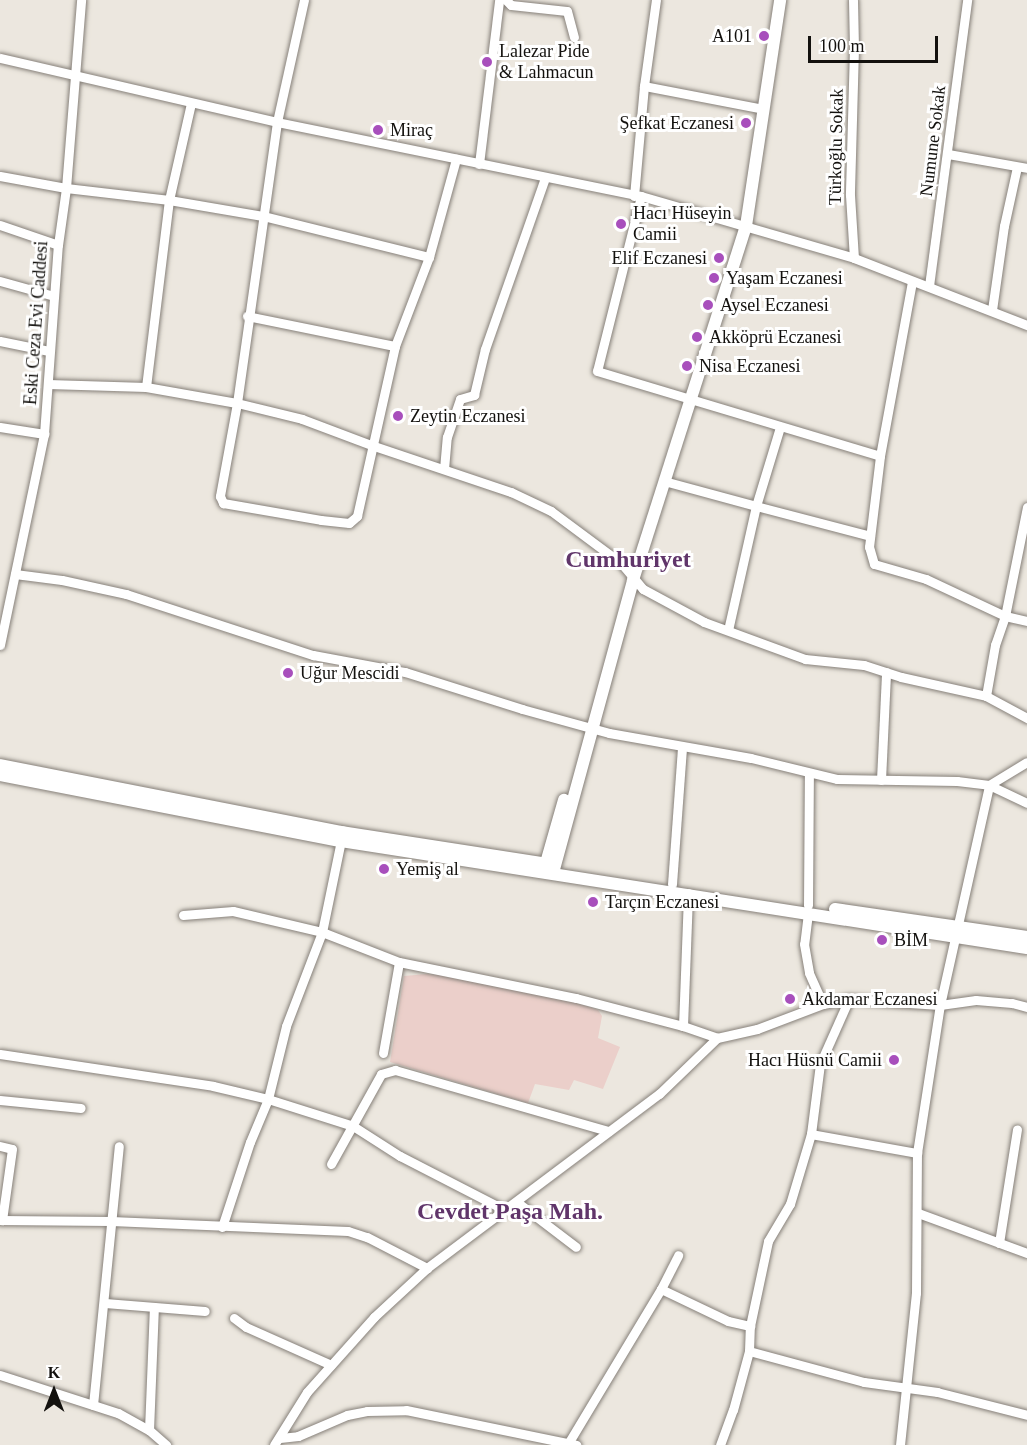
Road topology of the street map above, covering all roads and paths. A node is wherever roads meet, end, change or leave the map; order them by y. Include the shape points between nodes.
1 (81, 0) edge
2 (304, 0) edge
3 (499, 0) edge
4 (506, 0) edge
5 (656, 0) edge
6 (775, 0) edge
7 (780, 0) edge
8 (853, 0) edge
9 (967, 0) edge
10 (573, 37) dead end
11 (0, 58) edge
12 (75, 74) junction
13 (644, 86) junction
14 (191, 103) junction
15 (761, 109) junction
16 (277, 122) junction
17 (948, 154) junction
18 (456, 159) junction
19 (479, 164) junction
20 (1022, 168) edge
21 (0, 176) edge
22 (545, 178) junction
23 (66, 188) junction
24 (638, 196) junction
25 (169, 200) junction
26 (263, 216) junction
27 (0, 225) edge
28 (743, 225) junction
29 (58, 245) junction
30 (429, 257) junction
31 (854, 258) junction
32 (0, 281) edge
33 (912, 281) junction
34 (929, 286) junction
35 (54, 296) junction
36 (992, 310) junction
37 (247, 316) junction
38 (1027, 325) edge
39 (0, 341) edge
40 (395, 346) junction
41 (49, 351) junction
42 (48, 384) junction
43 (146, 387) junction
44 (686, 399) junction
45 (237, 403) junction
46 (0, 427) edge
47 (780, 427) junction
48 (44, 434) junction
49 (374, 446) junction
50 (880, 456) junction
51 (444, 468) junction
52 (664, 481) junction
53 (756, 506) junction
54 (1027, 507) edge
55 (870, 536) junction
56 (15, 574) junction
57 (631, 576) junction
58 (4, 599) edge
59 (1005, 616) junction
60 (1027, 621) edge
61 (728, 630) junction
62 (0, 644) edge
63 (886, 672) junction
64 (986, 696) junction
65 (1027, 718) edge
66 (588, 728) junction
67 (682, 747) junction
68 (1027, 762) edge
69 (0, 765) edge
70 (809, 773) junction
71 (0, 775) edge
72 (881, 780) junction
73 (989, 785) junction
74 (1027, 803) edge
75 (342, 837) junction
76 (549, 868) junction
77 (672, 884) junction
78 (688, 893) junction
79 (808, 909) junction
80 (183, 915) dead end
81 (322, 932) junction
82 (956, 932) junction
83 (1027, 937) edge
84 (1027, 948) edge
85 (399, 963) junction
86 (849, 999) junction
87 (823, 1004) junction
88 (940, 1005) junction
89 (1027, 1007) edge
90 (682, 1026) junction
91 (717, 1038) junction
92 (383, 1053) dead end
93 (0, 1054) edge
94 (268, 1099) junction
95 (0, 1100) edge
96 (81, 1108) dead end
97 (353, 1126) junction
98 (1017, 1129) dead end
99 (608, 1131) junction
100 (811, 1134) junction
101 (0, 1146) edge
102 (118, 1146) dead end
103 (917, 1153) junction
104 (331, 1164) dead end
105 (517, 1202) junction
106 (505, 1210) junction
107 (918, 1213) junction
108 (1, 1220) edge
109 (111, 1221) junction
110 (222, 1227) junction
111 (999, 1243) junction
112 (576, 1247) dead end
113 (1027, 1253) edge
114 (678, 1255) dead end
115 (428, 1268) junction
116 (661, 1288) junction
117 (105, 1303) junction
118 (154, 1307) junction
119 (205, 1311) dead end
120 (234, 1318) dead end
121 (750, 1326) junction
122 (748, 1351) junction
123 (331, 1365) junction
124 (0, 1375) edge
125 (904, 1388) junction
126 (93, 1405) junction
127 (1027, 1415) edge
128 (149, 1430) junction
129 (277, 1442) edge
130 (573, 1444) edge
131 (166, 1445) edge
132 (720, 1445) edge
133 (900, 1445) edge

1 - 12 street, Eski Ceza Evi Caddesi
2 - 16 street
3 - 19 street
4 - 10 street via 511,5 567,12
5 - 13 street
6 - 15 street
7 - 15 street
8 - 31 street, Türkoğlu Sokak via 850,195
9 - 17 street, Numune Sokak
11 - 12 street
12 - 14 street
12 - 23 street, Eski Ceza Evi Caddesi
13 - 15 street
13 - 24 street
14 - 16 street
14 - 25 street
15 - 28 street
16 - 18 street
16 - 26 street
17 - 20 street
17 - 34 street, Numune Sokak
18 - 19 street
18 - 30 street
19 - 22 street
20 - 36 street via 1004,226
21 - 23 street
22 - 24 street
22 - 51 street via 485,349 474,395 460,399 447,437
23 - 25 street
23 - 29 street, Eski Ceza Evi Caddesi
24 - 28 street
24 - 44 street via 597,371
25 - 26 street
25 - 43 street
26 - 30 street
26 - 37 street
27 - 29 street
28 - 31 street
28 - 44 street
29 - 35 street, Eski Ceza Evi Caddesi
30 - 40 street
31 - 33 street
32 - 35 street
33 - 34 street
33 - 50 street
34 - 36 street
35 - 41 street, Eski Ceza Evi Caddesi
36 - 38 street
37 - 40 street
37 - 45 street
39 - 41 street
40 - 49 street
41 - 42 street, Eski Ceza Evi Caddesi
42 - 43 street
42 - 48 street, Eski Ceza Evi Caddesi
43 - 45 street
44 - 47 street
44 - 52 street
44 - 57 street
45 - 49 street via 302,419
45 - 49 street via 220,496 224,503 349,523 357,516
46 - 48 street
47 - 50 street
47 - 53 street
48 - 56 street, Eski Ceza Evi Caddesi
49 - 51 street
50 - 55 street
51 - 57 street via 551,511 622,564
52 - 53 street
52 - 57 street
53 - 55 street
53 - 61 street
54 - 59 street
55 - 59 street via 874,564 926,579
56 - 58 street, Eski Ceza Evi Caddesi
56 - 66 street via 126,594 313,655 405,672
57 - 61 street via 643,589 704,622
57 - 66 street
58 - 62 street, Eski Ceza Evi Caddesi
59 - 60 street
59 - 64 street via 995,645
61 - 63 street via 805,659 864,665
63 - 64 street
63 - 72 street
64 - 65 street
66 - 67 street
66 - 76 street
67 - 70 street
67 - 77 street
68 - 73 street
69 - 75 street
70 - 72 street via 837,779
70 - 79 street
71 - 75 street
72 - 73 street
73 - 74 street
73 - 82 street
75 - 76 street
75 - 81 street
76 - 77 street
76 - 78 street
77 - 79 street
78 - 79 street
78 - 90 street
79 - 82 street
79 - 87 street via 809,973
80 - 81 street via 233,911
81 - 85 street
81 - 94 street via 286,1026
82 - 83 street
82 - 84 street
82 - 88 street
85 - 90 street via 576,998
85 - 92 street
86 - 87 street
86 - 88 street
86 - 100 street via 820,1064
87 - 91 street via 757,1029
88 - 89 street via 976,1000
88 - 103 street
90 - 91 street
91 - 99 street via 659,1094
93 - 94 street via 213,1086
94 - 97 street
94 - 110 street
95 - 96 street
97 - 99 street via 381,1074 395,1070
97 - 104 street
97 - 106 street via 400,1156
98 - 111 street
99 - 105 street
100 - 103 street
100 - 121 street via 790,1204 768,1241
101 - 108 street via 12,1149
102 - 109 street
103 - 107 street
105 - 106 street
105 - 112 street
106 - 115 street
107 - 111 street
107 - 125 street via 916,1293
108 - 109 street
109 - 110 street
109 - 117 street
110 - 115 street via 348,1231
111 - 113 street
114 - 116 street
115 - 123 street via 374,1317
116 - 121 street via 728,1321
116 - 130 street
117 - 118 street
117 - 126 street
118 - 119 street
118 - 128 street
120 - 123 street
121 - 122 street
122 - 125 street via 864,1382
122 - 132 street
123 - 129 street via 307,1392
124 - 126 street
125 - 127 street via 937,1392
125 - 133 street
126 - 128 street
128 - 131 street
129 - 130 street via 347,1415 406,1410

